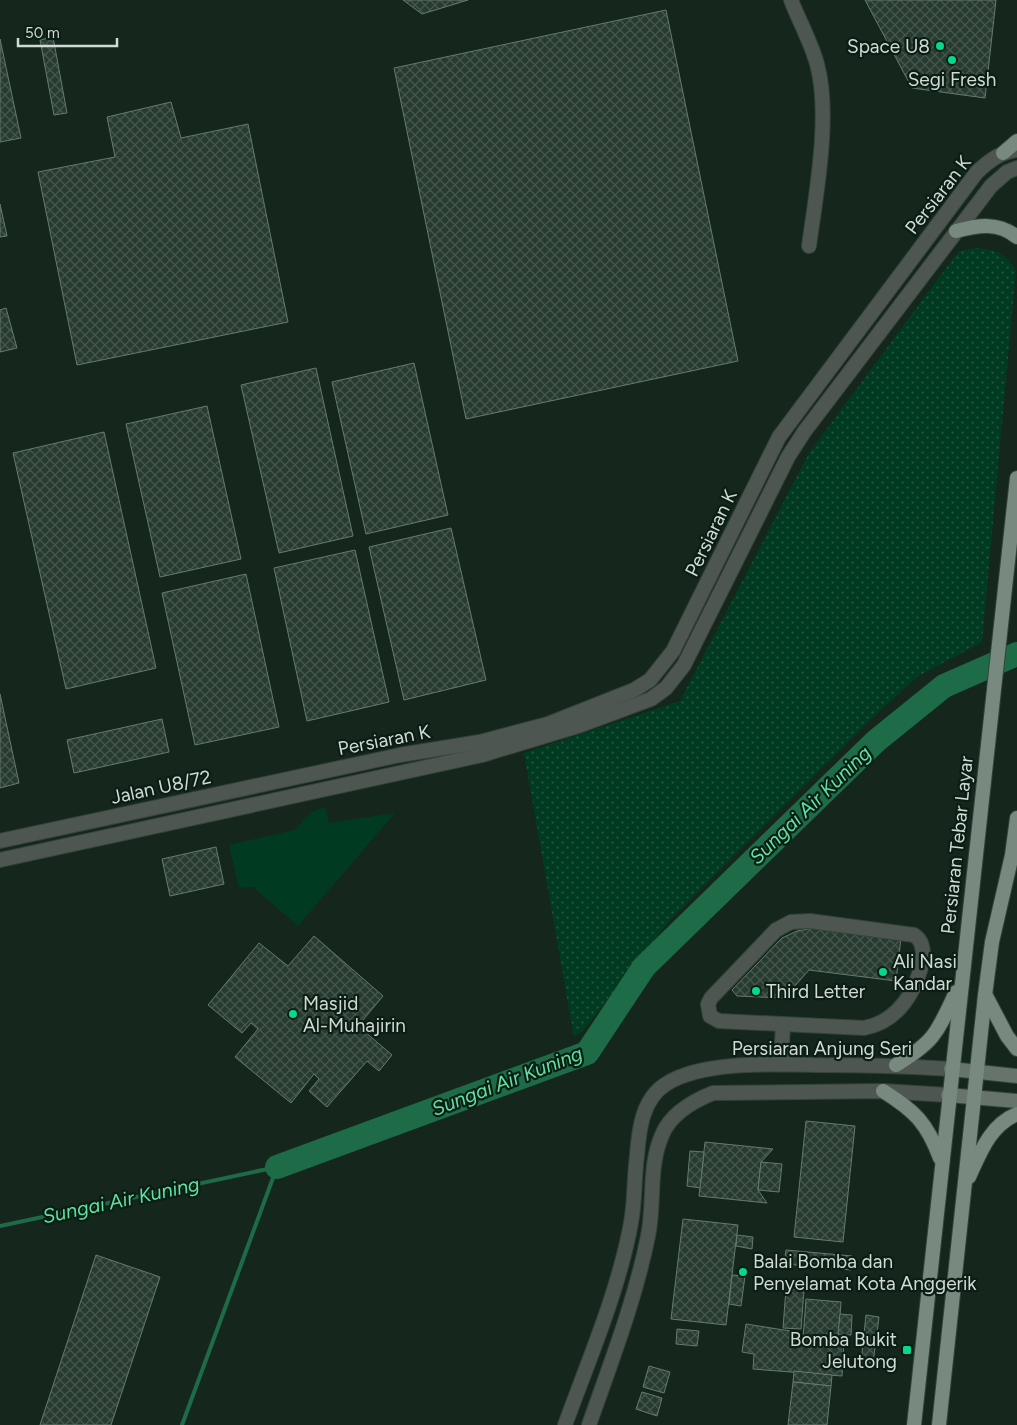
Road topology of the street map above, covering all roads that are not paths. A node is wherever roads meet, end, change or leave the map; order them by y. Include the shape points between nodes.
1 (791, 0) edge
2 (1017, 141) edge
3 (1017, 150) edge
4 (1003, 153) junction
5 (1017, 168) edge
6 (956, 231) junction
7 (1017, 237) edge
8 (809, 246) dead end
9 (1017, 478) edge
10 (329, 770) joint
11 (296, 796) joint
12 (1017, 818) edge
13 (0, 841) edge
14 (0, 860) edge
15 (960, 982) junction
16 (985, 995) junction
17 (783, 1024) junction
18 (1017, 1049) edge
19 (781, 1064) junction
20 (896, 1065) junction
21 (951, 1069) junction
22 (977, 1072) junction
23 (1017, 1076) edge
24 (884, 1090) junction
25 (948, 1095) junction
26 (974, 1097) junction
27 (1017, 1101) edge
28 (1017, 1114) edge
29 (941, 1161) junction
30 (964, 1189) junction
31 (565, 1425) edge
32 (589, 1425) edge
33 (914, 1425) edge
34 (939, 1425) edge

1 - 8 street via 817,64 821,88 822,130
2 - 4 main road
3 - 4 street, Persiaran K
4 - 10 street, Persiaran K via 977,172 779,437 673,651 650,680 548,724 480,742
5 - 6 street, Persiaran K via 1006,172 992,186
6 - 7 main road via 993,225
6 - 11 street, Persiaran K via 788,457 695,647 666,688 651,699 542,738 482,755
9 - 15 main road, Persiaran Tebar Layar
10 - 13 street, Jalan U8/72
11 - 14 street, Jalan U8/72
12 - 16 main road via 1006,886 992,942
15 - 20 main road via 937,1032 922,1048
15 - 21 main road, Persiaran Tebar Layar
16 - 18 main road
16 - 22 main road
17 - 17 street via 719,1022 710,1016 708,1009 710,998 782,926 810,921 919,938 922,957 913,989 904,1003 880,1024 864,1028
17 - 19 street
19 - 20 street, Persiaran Anjung Seri
19 - 31 street, Persiaran Anjung Seri via 746,1064 712,1069 666,1084 653,1096 640,1129 631,1222 618,1280
20 - 21 street, Persiaran Anjung Seri
21 - 22 main road
21 - 25 main road, Persiaran Tebar Layar
22 - 23 main road
22 - 26 main road
24 - 25 street
24 - 29 main road via 917,1116 931,1134
24 - 32 street via 713,1093 679,1112 662,1133 659,1143 654,1164 649,1232 638,1286
25 - 26 main road
25 - 29 main road, Persiaran Tebar Layar
26 - 27 main road
26 - 30 main road
28 - 30 main road via 1000,1123 992,1133
29 - 33 main road, Persiaran Tebar Layar
30 - 34 main road

